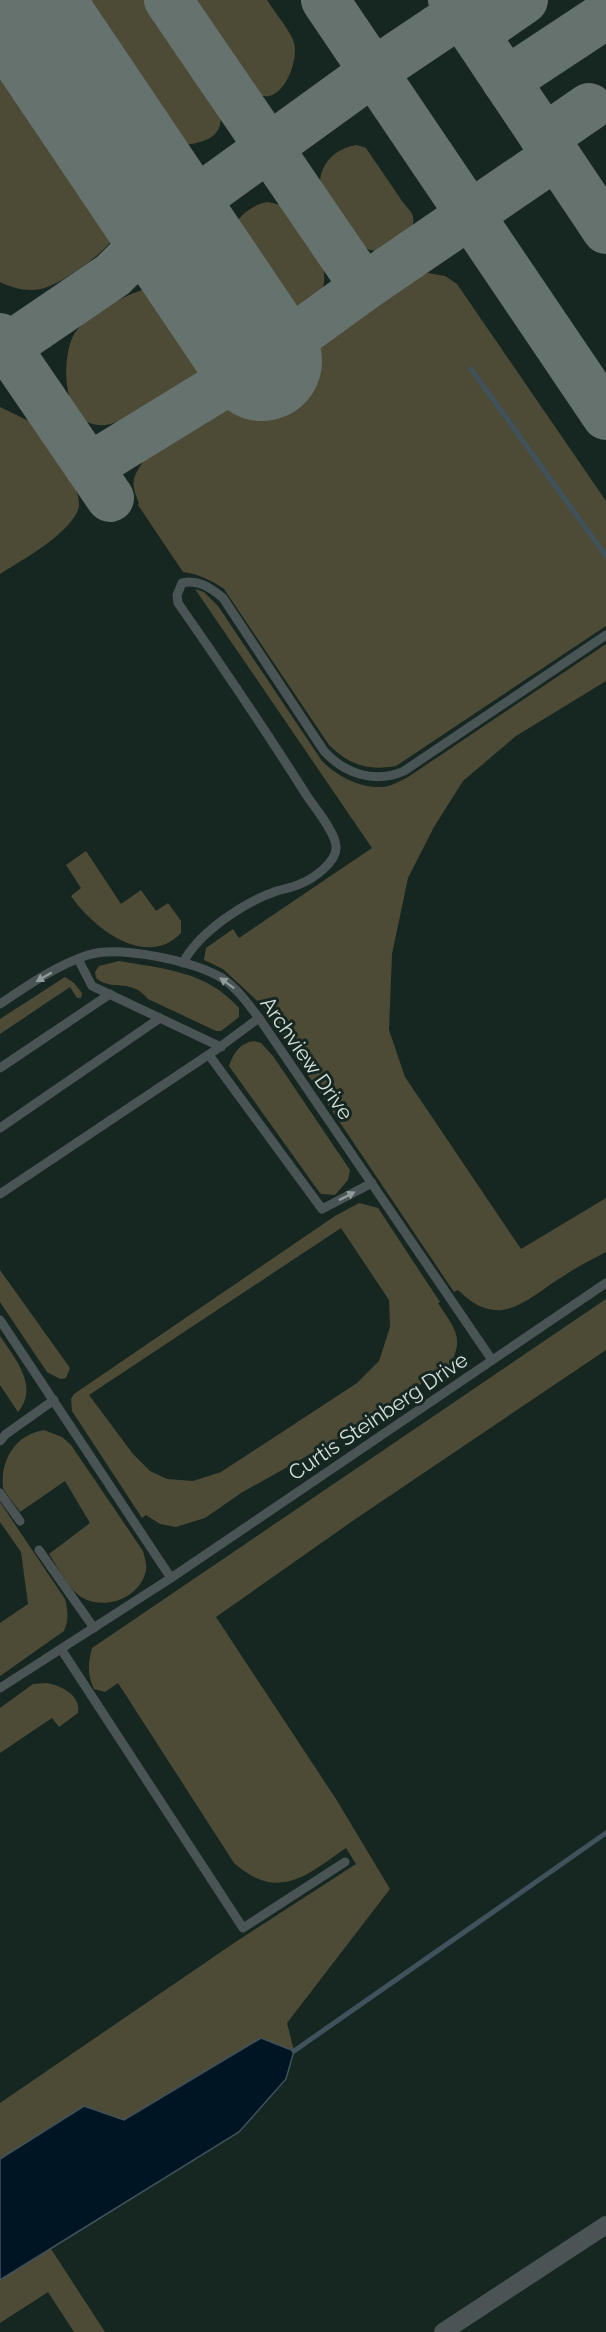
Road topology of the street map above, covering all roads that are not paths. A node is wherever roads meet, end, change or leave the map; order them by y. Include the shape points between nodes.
1 (606, 635) edge
2 (78, 959) junction
3 (183, 963) junction
4 (110, 994) junction
5 (0, 1004) edge
6 (160, 1018) junction
7 (259, 1018) junction
8 (221, 1047) junction
9 (209, 1055) junction
10 (0, 1068) edge
11 (0, 1128) edge
12 (372, 1183) junction
13 (0, 1194) edge
14 (606, 1284) edge
15 (0, 1320) edge
16 (492, 1360) junction
17 (54, 1400) junction
18 (0, 1441) edge
19 (0, 1492) edge
20 (20, 1521) dead end
21 (39, 1550) dead end
22 (171, 1578) junction
23 (94, 1628) junction
24 (61, 1649) junction
25 (0, 1688) edge
26 (345, 1862) dead end
27 (606, 2225) edge
28 (443, 2332) edge

1 - 3 lane via 404,771 394,776 371,777 346,769 324,752 223,598 201,583 183,583 178,603 298,780 336,847 326,867 301,884 258,898 204,934
2 - 3 lane, Archview Drive via 116,951
2 - 4 lane via 92,986
2 -> 5 lane, Archview Drive
7 -> 3 lane, Archview Drive via 242,995 223,979
4 - 6 lane
4 - 10 lane
6 - 8 lane
6 - 11 lane
7 - 8 lane
7 - 12 lane, Archview Drive
8 - 9 lane
9 -> 12 lane via 322,1209
9 - 13 lane
12 - 16 lane, Archview Drive
14 - 16 lane, Curtis Steinberg Drive
15 - 17 lane
16 - 22 lane, Curtis Steinberg Drive
17 - 18 lane
17 - 22 lane
19 - 20 lane
21 - 23 lane
22 - 23 lane, Curtis Steinberg Drive
23 - 24 lane, Curtis Steinberg Drive
24 - 25 lane, Curtis Steinberg Drive
24 - 26 lane via 243,1928
27 - 28 street

